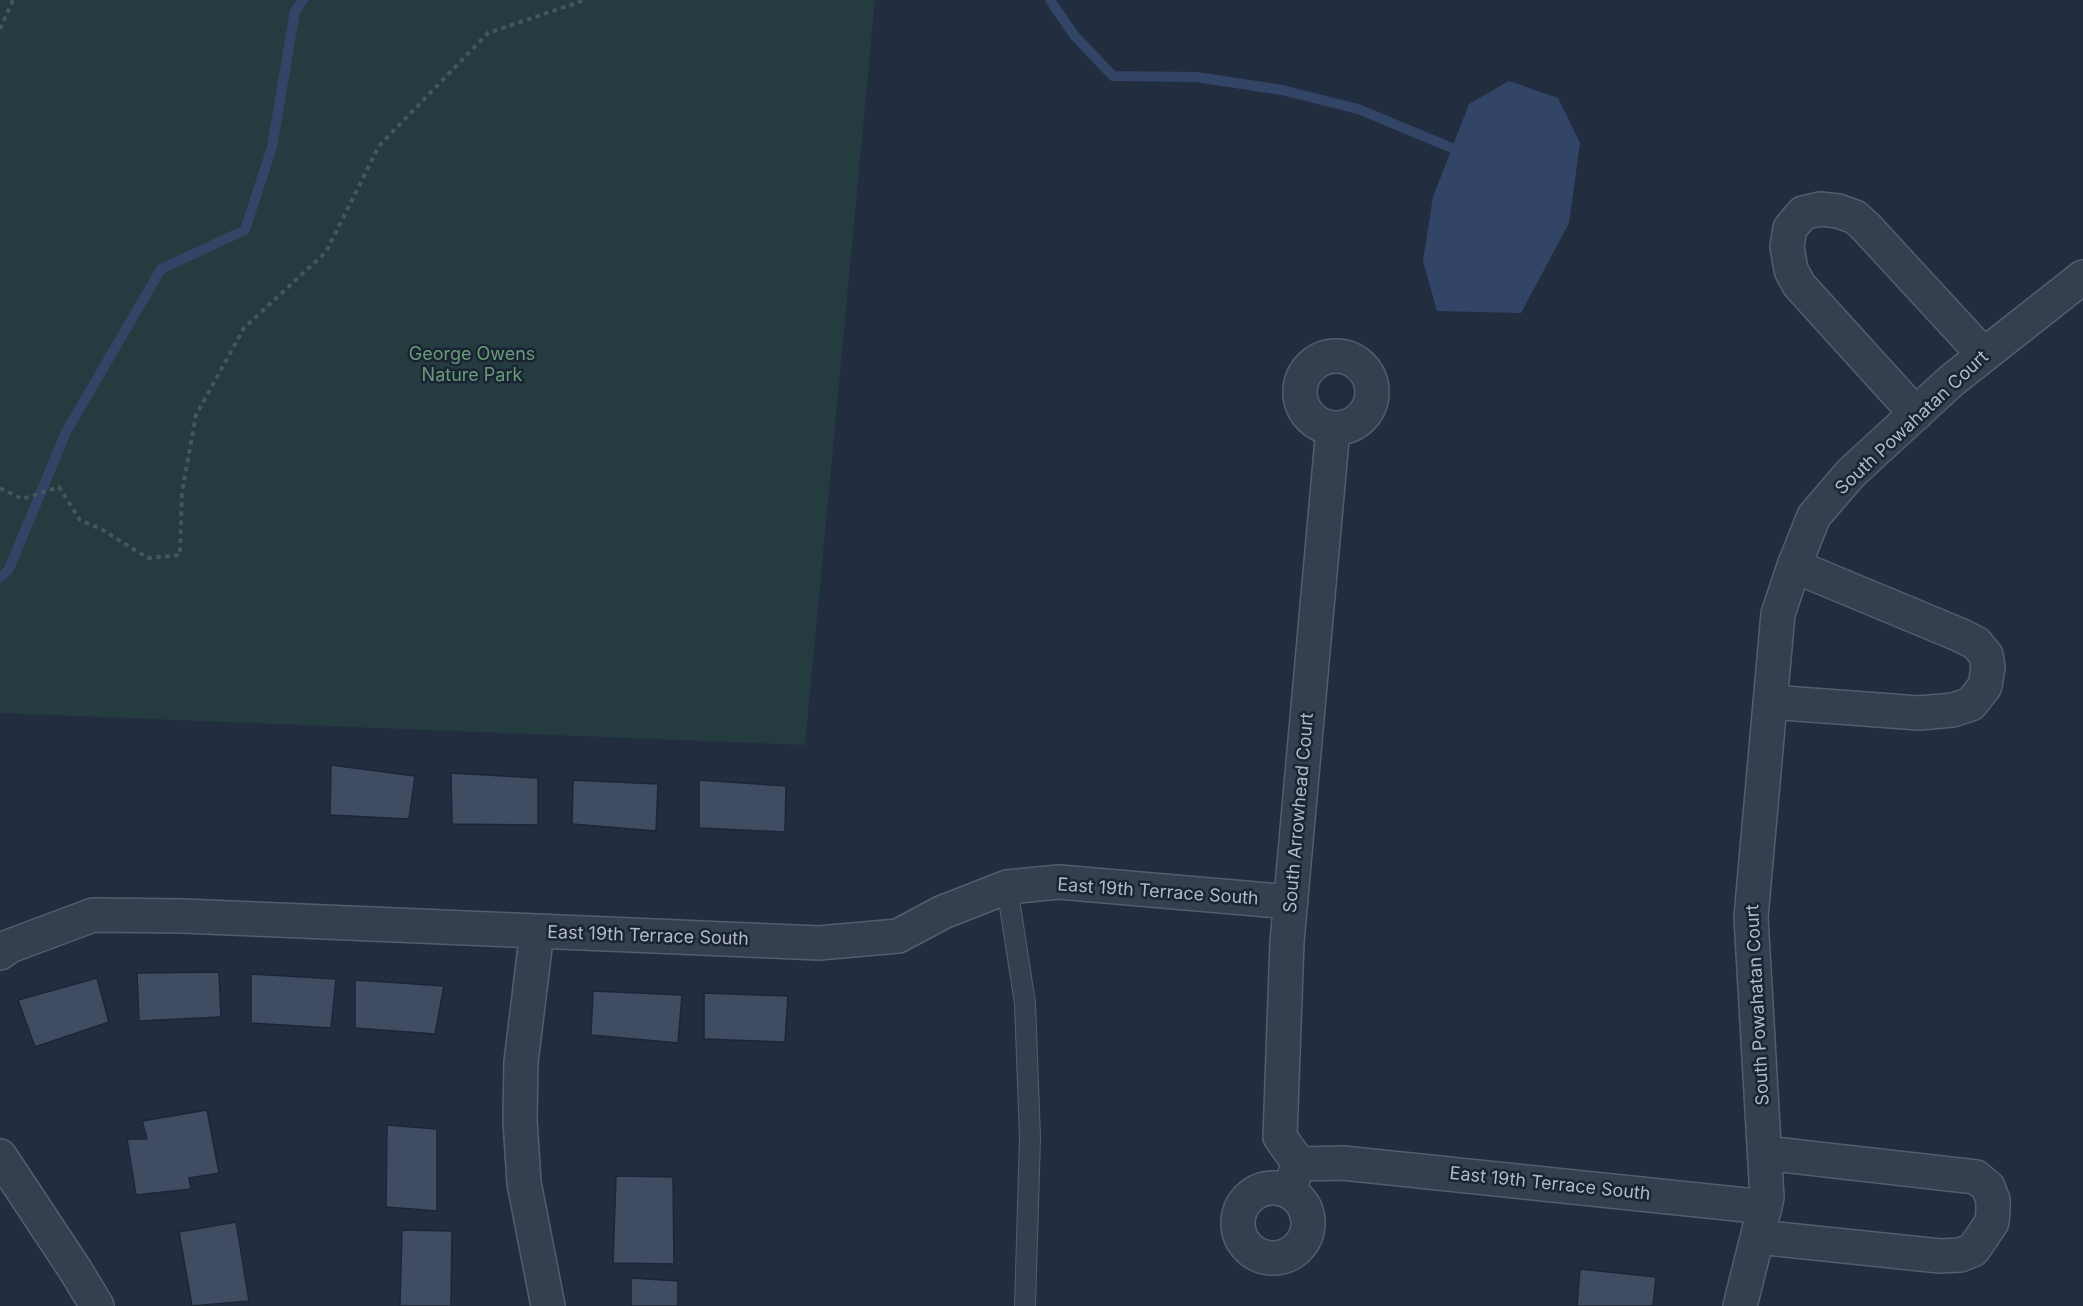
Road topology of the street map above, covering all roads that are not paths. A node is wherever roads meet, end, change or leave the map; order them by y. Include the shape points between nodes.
1 (2083, 277) edge
2 (1984, 355) junction
3 (1916, 414) junction
4 (1332, 428) dead end
5 (1794, 566) junction
6 (1770, 702) junction
7 (1007, 887) junction
8 (1291, 902) junction
9 (537, 931) junction
10 (0, 953) edge
11 (1765, 1153) junction
12 (0, 1156) edge
13 (1294, 1178) joint
14 (1761, 1222) junction
15 (96, 1306) edge
16 (548, 1306) edge
17 (1024, 1306) edge
18 (1740, 1306) edge

1 - 2 street, South Powahatan Court
2 - 3 street, South Powahatan Court
2 - 3 street via 1855,217 1820,209 1803,213 1790,228 1787,247 1791,270 1799,285
3 - 5 street, South Powahatan Court via 1851,473 1814,516
4 - 8 street, South Arrowhead Court
5 - 6 street, South Powahatan Court via 1778,614
5 - 6 street via 1976,643 1986,655 1985,686 1971,704 1919,713
6 - 11 street, South Powahatan Court via 1751,917
7 - 8 street, East 19th Terrace South via 1059,882
7 - 9 street, East 19th Terrace South via 943,912 898,936 819,943
7 - 17 lane via 1025,1003 1030,1138
8 - 13 street, South Arrowhead Court via 1280,1137
9 - 10 street, East 19th Terrace South via 93,915
9 - 16 street via 521,1062 520,1120 524,1183
11 - 14 street, South Powahatan Court via 1767,1198
11 - 14 street, East 19th Terrace South via 1976,1178 1988,1187 1993,1210 1992,1222 1973,1250 1960,1256 1940,1256
12 - 15 street
13 - 14 street, East 19th Terrace South via 1343,1162
14 - 18 street, South Powahatan Court

